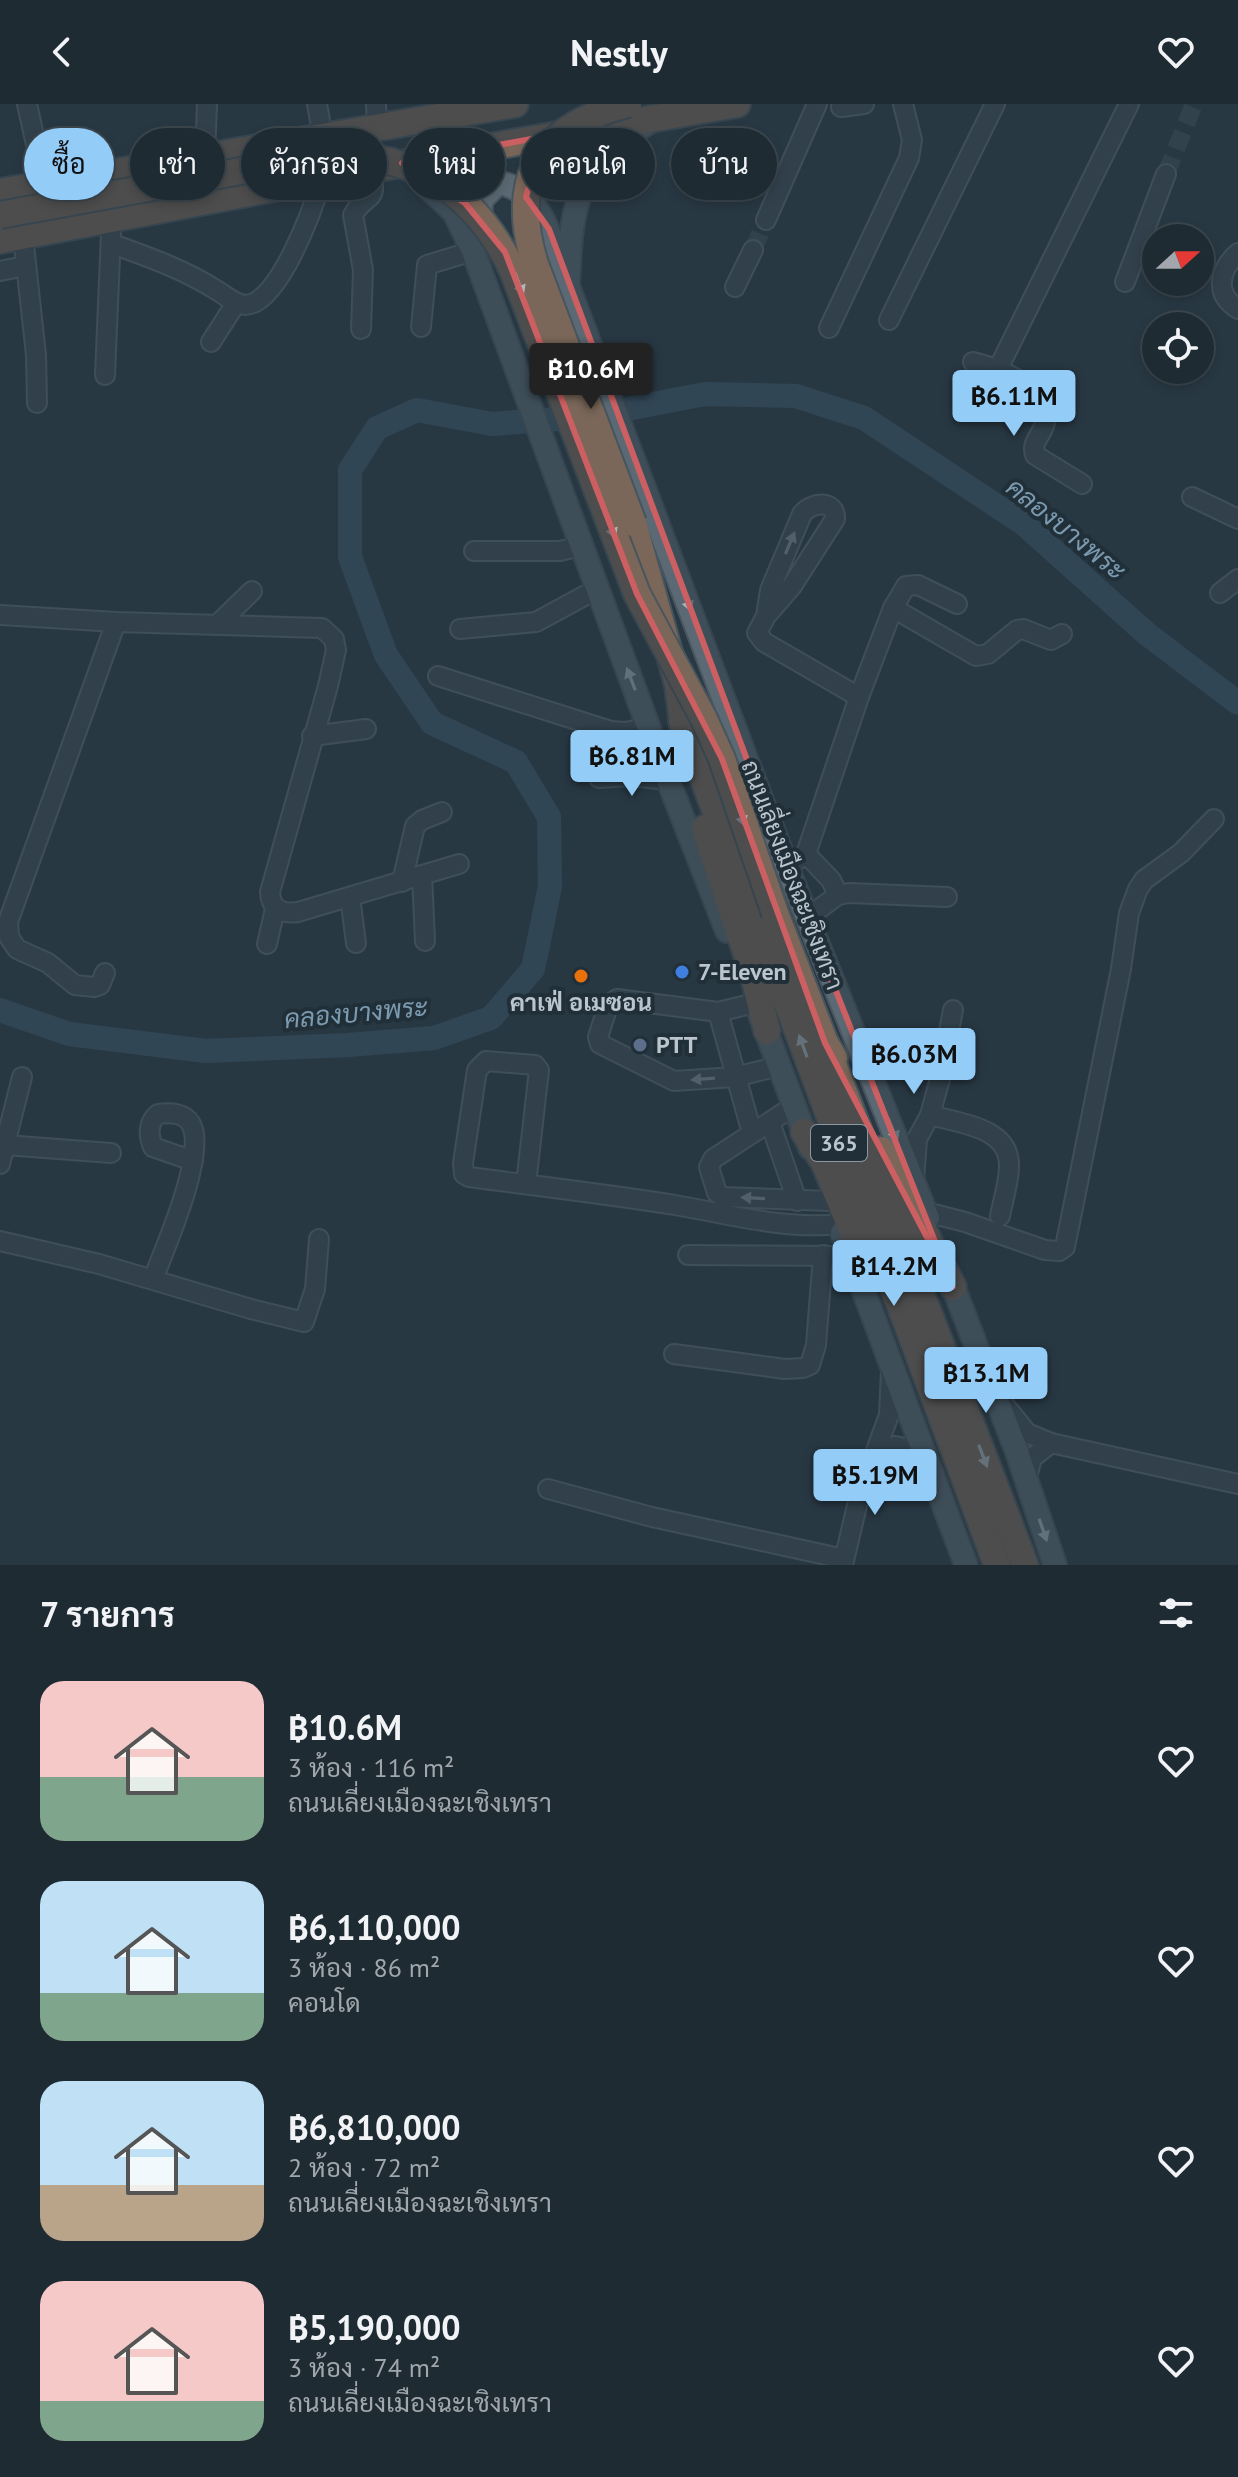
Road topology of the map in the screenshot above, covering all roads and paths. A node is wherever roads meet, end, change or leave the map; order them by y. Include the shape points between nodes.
1 (27, 104) edge
2 (207, 104) edge
3 (317, 104) edge
4 (514, 104) edge
5 (628, 104) edge
6 (737, 104) edge
7 (817, 104) edge
8 (864, 104) edge
9 (903, 104) edge
10 (995, 104) edge
11 (1129, 104) edge
12 (841, 107) dead end
13 (454, 114) junction
14 (377, 116) edge
15 (656, 116) junction
16 (32, 128) edge
17 (206, 128) edge
18 (321, 128) edge
19 (346, 128) edge
20 (471, 128) edge
21 (517, 142) junction
22 (505, 144) edge
23 (387, 171) edge
24 (1166, 174) tunnel mouth
25 (24, 188) edge
26 (0, 192) edge
27 (241, 198) edge
28 (316, 200) edge
29 (366, 200) edge
30 (0, 215) edge
31 (766, 220) tunnel mouth
32 (1154, 224) edge
33 (111, 231) junction
34 (11, 238) edge
35 (753, 250) tunnel mouth
36 (473, 251) junction
37 (1238, 253) edge
38 (1142, 258) edge
39 (25, 266) junction
40 (0, 271) edge
41 (1125, 282) dead end
42 (568, 286) junction
43 (735, 287) dead end
44 (489, 298) junction
45 (236, 303) junction
46 (1238, 309) edge
47 (889, 320) dead end
48 (421, 327) dead end
49 (829, 328) dead end
50 (361, 329) dead end
51 (211, 342) dead end
52 (973, 362) dead end
53 (998, 369) junction
54 (105, 375) dead end
55 (37, 403) dead end
56 (1082, 484) dead end
57 (1192, 497) dead end
58 (1238, 519) edge
59 (581, 546) junction
60 (474, 551) dead end
61 (1238, 579) edge
62 (597, 589) junction
63 (252, 591) dead end
64 (1220, 593) dead end
65 (957, 604) dead end
66 (893, 608) junction
67 (0, 615) edge
68 (766, 616) junction
69 (116, 622) junction
70 (218, 624) junction
71 (460, 629) dead end
72 (1062, 634) dead end
73 (438, 676) dead end
74 (859, 697) junction
75 (682, 721) junction
76 (649, 727) junction
77 (366, 729) dead end
78 (312, 736) junction
79 (599, 778) dead end
80 (668, 780) junction
81 (442, 812) dead end
82 (1214, 819) dead end
83 (806, 854) junction
84 (459, 864) dead end
85 (787, 867) junction
86 (422, 875) junction
87 (402, 882) junction
88 (838, 895) junction
89 (350, 897) junction
90 (947, 897) dead end
91 (275, 909) junction
92 (807, 918) junction
93 (425, 941) dead end
94 (356, 943) dead end
95 (267, 944) dead end
96 (105, 973) dead end
97 (755, 1003) junction
98 (953, 1010) dead end
99 (718, 1012) junction
100 (767, 1031) junction
101 (825, 1043) junction
102 (779, 1066) junction
103 (22, 1077) dead end
104 (735, 1077) junction
105 (794, 1106) junction
106 (930, 1115) junction
107 (770, 1122) junction
108 (804, 1132) junction
109 (752, 1133) junction
110 (5, 1145) junction
111 (111, 1153) dead end
112 (193, 1161) dead end
113 (0, 1164) edge
114 (526, 1184) junction
115 (914, 1184) junction
116 (797, 1201) junction
117 (830, 1201) junction
118 (926, 1212) junction
119 (1000, 1216) dead end
120 (839, 1224) junction
121 (319, 1239) dead end
122 (0, 1241) edge
123 (688, 1255) dead end
124 (823, 1255) junction
125 (850, 1256) junction
126 (153, 1279) junction
127 (953, 1287) junction
128 (972, 1338) junction
129 (674, 1354) dead end
130 (892, 1367) junction
131 (1051, 1443) junction
132 (870, 1460) junction
133 (924, 1460) junction
134 (1026, 1481) junction
135 (1238, 1484) edge
136 (548, 1489) dead end
137 (843, 1562) edge
138 (966, 1565) edge
139 (996, 1565) edge
140 (1025, 1565) edge
141 (1055, 1565) edge

1 - 16 street
2 - 17 street
3 - 18 street
4 - 13 highway
4 - 21 highway via 504,126
5 - 75 highway, bridge via 589,117 552,143 535,166 525,208 535,264 633,523 678,685
6 - 15 highway
7 - 31 street
8 - 12 street
9 - 49 street via 912,140 909,158
10 - 47 street
11 - 53 street
13 - 14 highway
13 - 20 highway
14 - 19 highway
15 - 21 highway
15 - 42 main road, ถนนเลี่ยงเมืองฉะเชิงเทรา / 365 via 608,152 584,184 574,214
21 - 22 highway
23 - 36 main road, 365 via 416,180 445,202
24 - 32 street
25 - 26 highway
27 - 33 highway
28 - 45 street via 271,290 253,303
29 - 50 street via 353,215 363,270
30 -> 101 highway, bridge via 345,154 408,165 435,179 485,223 513,271 637,594 722,759
33 - 34 highway
33 - 45 street
33 - 54 street
34 - 39 street
35 - 43 street
36 - 44 main road, 365
36 - 48 street via 427,265
37 - 46 street via 1220,278 1221,292
38 - 41 street
39 - 40 street
39 - 55 street
42 - 44 main road via 549,229 533,205 512,184 498,183 481,200 479,213
42 -> 85 main road, ถนนเลี่ยงเมืองฉะเชิงเทรา / 365
44 - 59 main road, 365
45 - 51 street
52 - 53 street
53 - 56 street via 1024,383 1047,411 1035,455
57 - 58 street
59 - 60 street via 560,551
59 - 62 main road, 365
61 - 64 street
62 - 71 street via 536,622
76 -> 62 main road, 365
63 - 70 street
65 - 66 street via 911,584
66 - 72 street via 976,656 988,654 1017,630 1051,640
66 - 74 street
67 - 69 street
68 -> 68 street via 770,590 802,514 812,505 832,507 835,519
68 - 74 street via 759,637
69 - 70 street
69 - 96 street via 8,922 17,949 48,963 75,985 100,985
70 - 78 street via 329,631 336,650
73 - 76 street via 611,731
74 - 83 street
75 - 100 highway via 710,847
139 -> 75 highway, ถนนเลี่ยงเมืองฉะเชิงเทรา / 365
76 - 80 main road, 365
77 - 78 street
78 - 91 street via 270,892
79 - 80 street
80 - 97 main road, 365
81 - 87 street via 415,826
82 - 118 street via 1144,880 1129,913 1065,1247 1045,1250
83 - 85 street
83 - 88 street
84 - 86 street
85 - 92 main road, ถนนเลี่ยงเมืองฉะเชิงเทรา / 365
86 - 87 street
86 - 93 street
87 - 89 street
88 - 90 street
88 - 92 street
89 - 91 street via 298,912
89 - 94 street
91 - 95 street
92 -> 115 main road, ถนนเลี่ยงเมืองฉะเชิงเทรา / 365
97 - 99 street
97 - 100 main road, 365
98 - 106 street
99 - 104 street
104 -> 99 street via 674,1081 600,1044 598,1037 608,1006 617,999
100 - 102 main road, 365
101 - 127 highway
101 -> 140 highway, 365
102 - 104 street
102 - 105 main road, 365
103 - 110 street
104 - 109 street
105 - 107 street
105 - 108 main road, 365
106 - 115 street via 917,1139
106 - 119 street via 1001,1140 1009,1167
107 - 109 street
107 - 116 street
108 - 117 main road, 365
108 - 139 highway via 824,1162
116 -> 109 street via 717,1193 709,1167 713,1159
110 - 111 street
110 - 113 street
112 - 126 street
114 - 114 street via 539,1070 535,1065 486,1061 477,1070 464,1174
114 - 120 street via 818,1227
115 - 118 main road, ถนนเลี่ยงเมืองฉะเชิงเทรา / 365
116 - 117 street
117 - 120 main road, 365
118 - 127 main road, ถนนเลี่ยงเมืองฉะเชิงเทรา / 365
120 - 125 main road, 365
121 - 126 street via 315,1289 304,1322
122 - 126 street
123 - 124 street
124 - 125 street
124 - 129 street via 810,1365 785,1369
125 - 130 main road, 365
127 - 128 main road, ถนนเลี่ยงเมืองฉะเชิงเทรา / 365
128 - 131 street via 1014,1418 1027,1433
128 - 134 main road, ถนนเลี่ยงเมืองฉะเชิงเทรา / 365
130 - 132 street via 889,1415
130 - 133 main road, 365
131 - 134 street via 1032,1458
131 - 135 street
132 - 133 street via 895,1446
132 - 137 street
133 - 138 main road, 365
134 -> 141 main road, ถนนเลี่ยงเมืองฉะเชิงเทรา / 365
136 - 137 street

